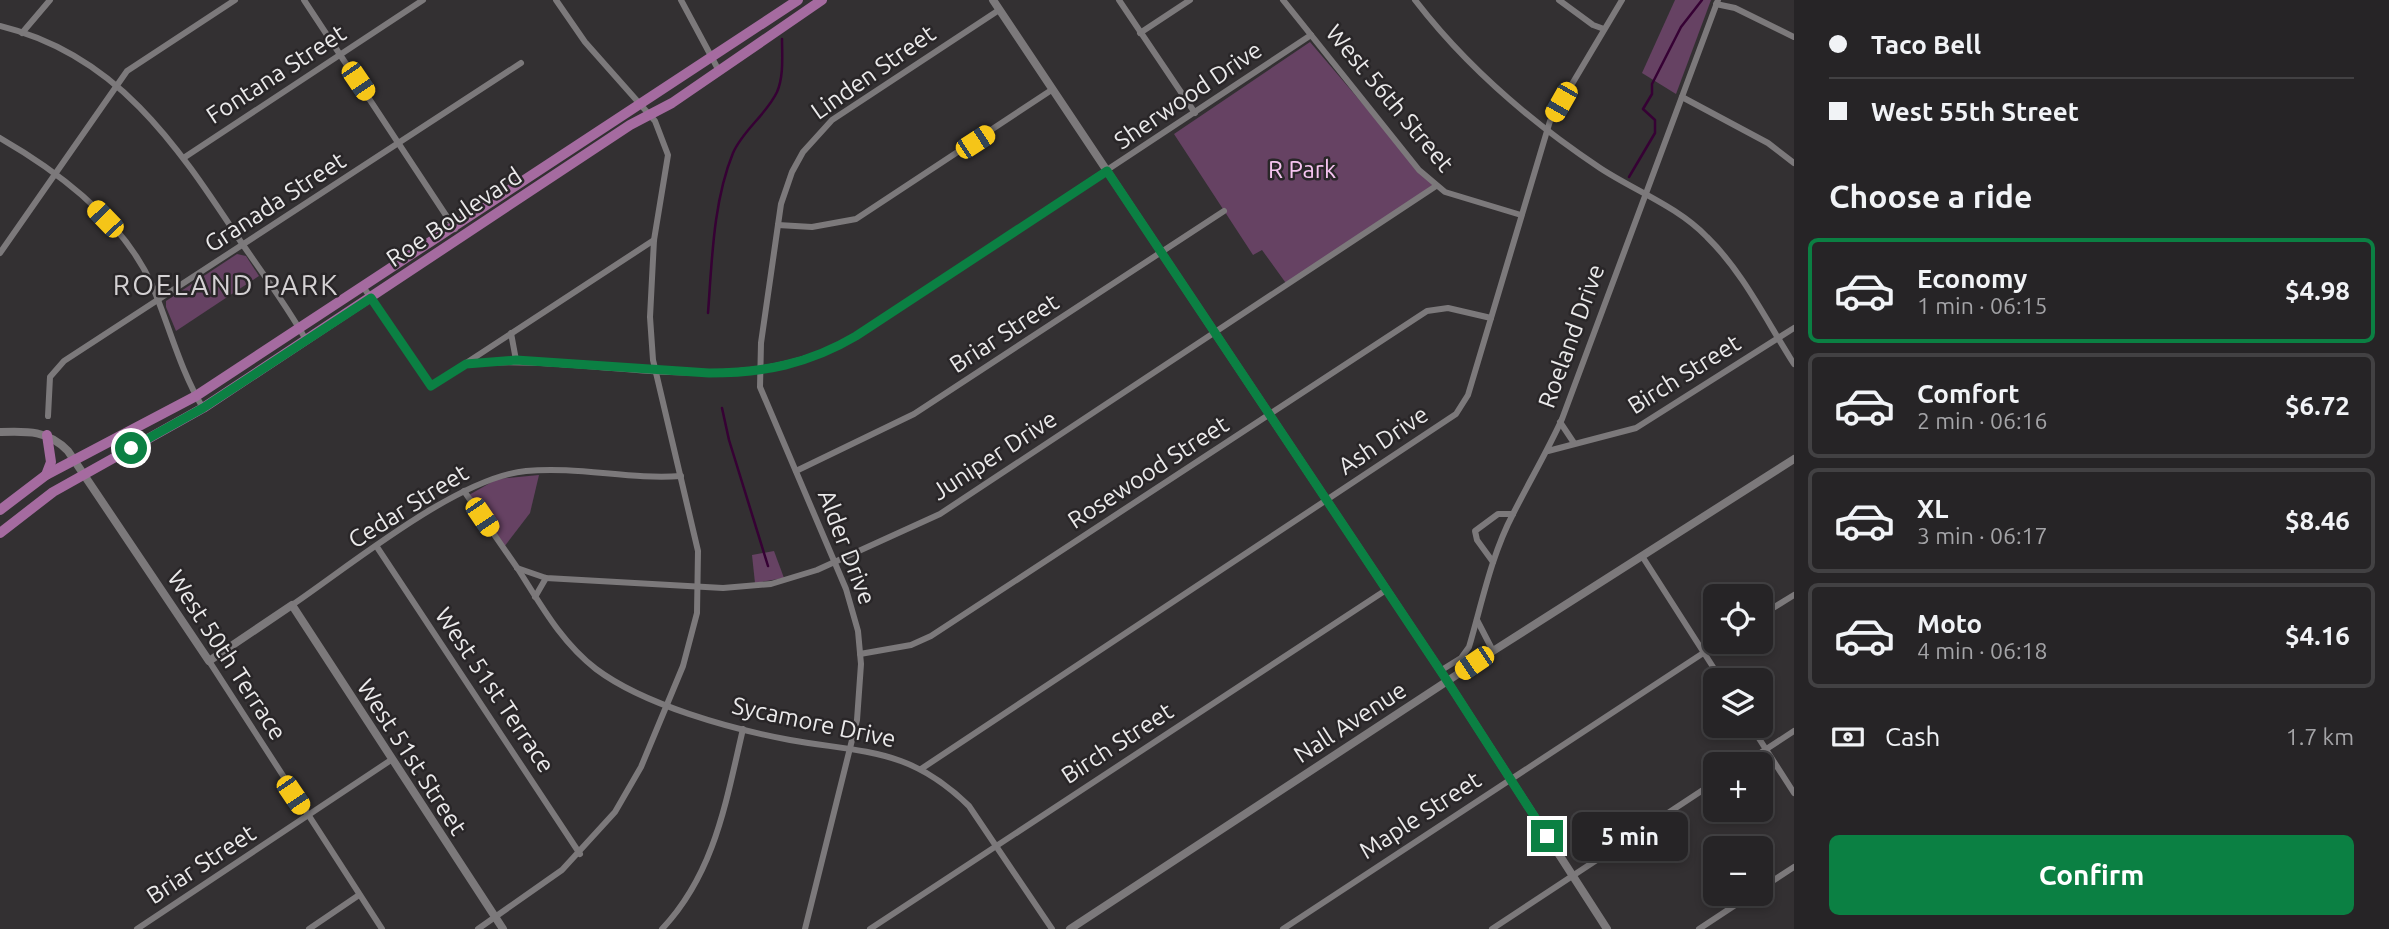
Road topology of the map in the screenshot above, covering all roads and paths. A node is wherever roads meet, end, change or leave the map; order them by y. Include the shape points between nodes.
1 (50, 0) edge
2 (236, 0) edge
3 (304, 0) edge
4 (423, 0) edge
5 (556, 0) edge
6 (681, 0) edge
7 (799, 0) edge
8 (822, 0) edge
9 (993, 0) edge
10 (1119, 0) edge
11 (1190, 0) edge
12 (1283, 0) edge
13 (1415, 0) edge
14 (1559, 0) edge
15 (1622, 0) edge
16 (1717, 2) edge
17 (999, 10) junction
18 (0, 26) edge
19 (1604, 29) junction
20 (22, 33) junction
21 (1140, 33) junction
22 (1311, 35) junction
23 (1794, 37) edge
24 (340, 54) junction
25 (522, 63) dead end
26 (714, 64) junction
27 (115, 85) junction
28 (1053, 89) junction
29 (1682, 96) junction
30 (640, 106) junction
31 (1195, 113) junction
32 (649, 115) junction
33 (1549, 131) junction
34 (0, 138) edge
35 (399, 144) junction
36 (185, 157) junction
37 (1794, 163) edge
38 (1107, 171) junction
39 (55, 174) junction
40 (1436, 186) junction
41 (1644, 194) junction
42 (1224, 211) dead end
43 (1521, 215) junction
44 (778, 225) junction
45 (458, 233) junction
46 (654, 240) junction
47 (243, 245) junction
48 (1162, 252) junction
49 (0, 253) edge
50 (367, 293) junction
51 (158, 301) junction
52 (1491, 318) junction
53 (1794, 328) edge
54 (300, 329) junction
55 (1215, 333) junction
56 (511, 334) junction
57 (1777, 338) junction
58 (306, 340) junction
59 (516, 360) junction
60 (466, 364) junction
61 (1794, 364) edge
62 (656, 369) junction
63 (760, 370) junction
64 (196, 397) junction
65 (203, 408) junction
66 (1270, 415) junction
67 (48, 416) dead end
68 (1560, 422) junction
69 (0, 432) edge
70 (47, 435) junction
71 (1574, 443) junction
72 (1548, 451) junction
73 (1794, 459) edge
74 (75, 461) junction
75 (796, 471) junction
76 (83, 474) junction
77 (46, 475) junction
78 (681, 476) junction
79 (464, 491) junction
80 (1327, 500) junction
81 (0, 510) edge
82 (1513, 514) junction
83 (0, 533) edge
84 (377, 547) junction
85 (1642, 556) junction
86 (836, 562) junction
87 (1493, 562) junction
88 (517, 568) junction
89 (546, 578) junction
90 (698, 586) junction
91 (1386, 590) junction
92 (1794, 595) edge
93 (535, 597) junction
94 (292, 605) junction
95 (1773, 608) edge
96 (1477, 620) junction
97 (1703, 650) edge
98 (1493, 651) junction
99 (1703, 653) edge
100 (860, 654) junction
101 (209, 661) junction
102 (1440, 671) junction
103 (1447, 681) junction
104 (668, 704) junction
105 (743, 729) junction
106 (1794, 731) edge
107 (1759, 738) edge
108 (850, 748) junction
109 (1766, 749) junction
110 (1762, 752) edge
111 (391, 760) junction
112 (921, 769) junction
113 (1510, 778) junction
114 (1703, 790) edge
115 (1794, 793) edge
116 (308, 817) junction
117 (997, 845) junction
118 (580, 854) junction
119 (1794, 867) edge
120 (1572, 875) junction
121 (1773, 881) edge
122 (359, 895) junction
123 (1734, 906) edge
124 (495, 917) junction
125 (137, 929) edge
126 (309, 929) edge
127 (382, 929) edge
128 (478, 929) edge
129 (503, 929) edge
130 (662, 929) edge
131 (805, 929) edge
132 (870, 929) edge
133 (1052, 929) edge
134 (1070, 929) edge
135 (1283, 929) edge
136 (1492, 929) edge
137 (1607, 929) edge
138 (1699, 929) edge

1 - 20 street
2 - 27 street via 127,71
3 - 24 street
4 - 24 street, Fontana Street
5 - 30 street
6 - 26 street
7 - 26 main road, Roe Boulevard
8 - 26 main road, Roe Boulevard
9 - 17 street
10 - 21 street
11 - 21 street
12 - 22 street, West 56th Street
13 - 33 street via 1476,66
14 - 19 street
15 - 19 street, Ash Drive
16 - 23 street
16 - 29 street, Roeland Drive
17 - 28 street
17 - 44 street, Linden Street via 817,133 792,172
18 - 20 street
19 - 33 street, Ash Drive via 1550,121
20 - 27 street
21 - 31 street
22 - 31 street, Sherwood Drive
22 - 40 street, West 56th Street
24 - 35 street
24 - 36 street, Fontana Street
25 - 35 street, Granada Street
26 - 30 main road, Roe Boulevard
26 - 32 main road, Roe Boulevard via 672,103
27 - 36 street via 143,107
27 - 39 street
28 - 38 street
28 - 44 street via 856,219 812,227
29 - 37 street via 1768,143
29 - 41 street, Roeland Drive
30 - 32 street
30 - 45 main road, Roe Boulevard
31 - 38 street, Sherwood Drive
32 - 45 main road, Roe Boulevard
32 - 46 street via 663,134 668,155
33 - 41 street
33 - 43 street, Ash Drive
34 - 39 street
35 - 45 street
35 - 47 street, Granada Street
36 - 47 street
38 - 48 street
38 - 63 street, Sherwood Drive via 833,350 788,366
39 - 49 street
39 - 51 street via 124,239 145,270
40 - 43 street, West 56th Street
40 - 55 street, Juniper Drive
41 - 57 street via 1707,236
41 - 68 street, Roeland Drive
42 - 48 street, Briar Street
43 - 52 street, Ash Drive
44 - 63 street, Alder Drive
45 - 50 main road, Roe Boulevard
46 - 56 street
46 - 62 street via 650,317
47 - 51 street, Granada Street
47 - 54 street
48 - 55 street
48 - 75 street, Briar Street via 914,414
50 - 54 main road, Roe Boulevard
50 - 58 main road, Roe Boulevard
50 - 60 street via 431,386
51 - 64 street
51 - 67 street, Granada Street via 55,368 50,377
52 - 66 street, Rosewood Street via 1448,308 1427,311
52 - 80 street, Ash Drive via 1468,396 1455,414
53 - 57 street, Birch Street
54 - 58 street
54 - 64 main road, Roe Boulevard
55 - 66 street
55 - 86 street, Juniper Drive via 940,513
56 - 59 street
56 - 60 street
57 - 61 street
57 - 71 street, Birch Street via 1636,428
58 - 65 main road, Roe Boulevard
59 - 60 street, Sherwood Drive
59 - 62 street, Sherwood Drive
62 - 63 street, Sherwood Drive
62 - 78 street
63 - 75 street, Alder Drive via 760,387
64 - 65 street
64 - 74 main road, Roe Boulevard
65 - 76 main road, Roe Boulevard
66 - 80 street
66 - 100 street, Rosewood Street via 931,636 911,645
68 - 71 street
68 - 72 street, Roeland Drive
69 - 70 street
70 - 74 street, West 50th Terrace
70 - 77 main road via 51,461
71 - 72 street, Birch Street
72 - 82 street, Roeland Drive
73 - 85 street, Nall Avenue
74 - 76 street, West 50th Terrace
74 - 77 main road, Roe Boulevard
75 - 86 street, Alder Drive
76 - 83 main road, Roe Boulevard
76 - 101 street, West 50th Terrace
77 - 81 main road, Roe Boulevard
78 - 79 street, Cedar Street via 524,471 497,476
78 - 90 street via 698,551
79 - 84 street, Cedar Street
79 - 88 street, Sycamore Drive
80 - 91 street
80 - 112 street, Ash Drive
82 - 87 street, Roeland Drive
82 - 87 street via 1497,514 1475,531
84 - 94 street, Cedar Street
84 - 118 street, West 51st Terrace
85 - 97 street
85 - 98 street, Nall Avenue
86 - 90 street, Juniper Drive via 771,584
86 - 100 street, Alder Drive via 853,611
87 - 96 street, Roeland Drive
88 - 89 street, Juniper Drive
88 - 93 street, Sycamore Drive
89 - 90 street, Juniper Drive
89 - 93 street
90 - 104 street via 690,648
91 - 102 street
91 - 117 street, Birch Street
92 - 95 street
93 - 104 street, Sycamore Drive via 558,631 597,670
94 - 101 street
94 - 111 street, West 51st Street
96 - 98 street
96 - 102 street, Roeland Drive via 1461,658
98 - 103 street, Nall Avenue
99 - 113 street, Maple Street
100 - 108 street, Alder Drive via 859,707
101 - 116 street, West 50th Terrace
102 - 103 street
103 - 113 street
103 - 134 street, Nall Avenue
104 - 105 street, Sycamore Drive
104 - 118 street via 632,785
105 - 108 street, Sycamore Drive
105 - 130 street via 714,846 690,894
106 - 109 street
107 - 109 street
108 - 112 street, Sycamore Drive via 890,755
108 - 131 street, Alder Drive
109 - 110 street
109 - 115 street
111 - 116 street, Briar Street
111 - 124 street, West 51st Street
112 - 117 street, Sycamore Drive via 969,806
113 - 120 street
113 - 135 street, Maple Street
114 - 120 street
116 - 122 street, West 50th Terrace
116 - 125 street, Briar Street
117 - 132 street, Birch Street
117 - 133 street, Sycamore Drive
118 - 124 street
119 - 121 street
120 - 136 street
120 - 137 street
122 - 126 street
122 - 127 street, West 50th Terrace
123 - 138 street
124 - 128 street
124 - 129 street, West 51st Street

